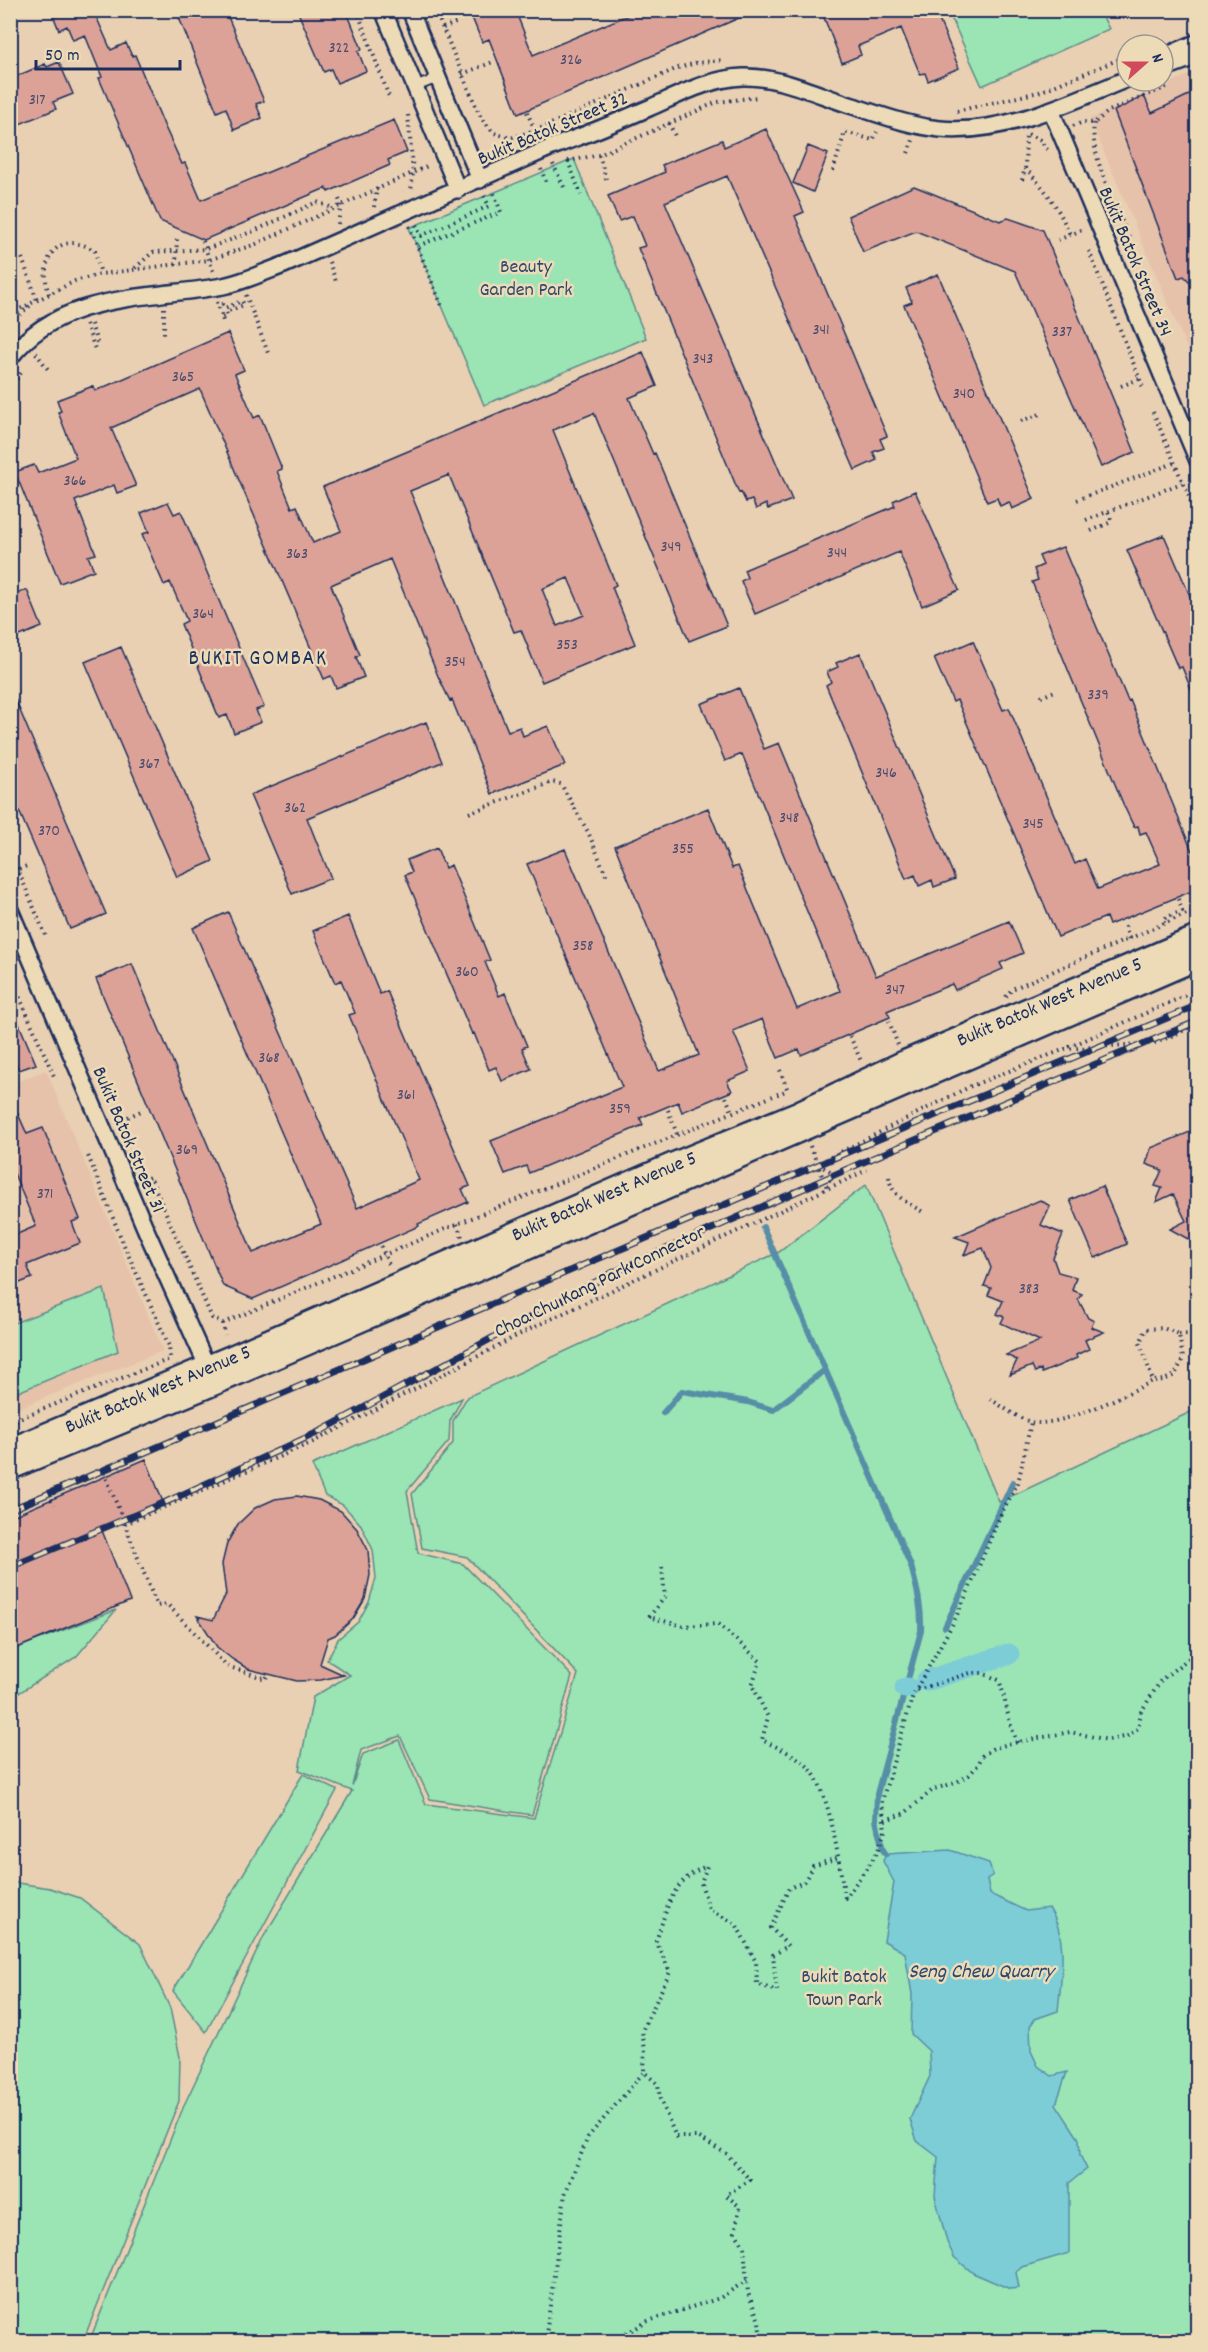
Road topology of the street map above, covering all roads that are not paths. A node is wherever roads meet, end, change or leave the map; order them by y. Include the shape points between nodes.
1 (383, 10) edge
2 (410, 10) edge
3 (1197, 42) edge
4 (1175, 52) edge
5 (1197, 56) edge
6 (1175, 64) edge
7 (438, 78) junction
8 (1115, 83) edge
9 (415, 87) junction
10 (1051, 110) junction
11 (486, 188) junction
12 (465, 192) junction
13 (10, 358) edge
14 (1197, 461) edge
15 (10, 910) edge
16 (1197, 937) edge
17 (1197, 958) edge
18 (211, 1375) junction
19 (10, 1450) edge
20 (10, 1468) edge

1 - 9 street
2 - 7 street
3 - 4 street
5 - 6 street
7 - 9 lane
7 - 11 street
8 - 10 street, Bukit Batok Street 32
9 - 12 street
10 - 11 street, Bukit Batok Street 32 via 985,127 939,129 903,122 795,86 734,78 703,84
10 - 14 street, Bukit Batok Street 34
11 - 12 street, Bukit Batok Street 32
12 - 13 street, Bukit Batok Street 32 via 241,281 89,306 63,315 27,339
15 - 18 street, Bukit Batok Street 31
16 - 18 street, Bukit Batok West Avenue 5 via 905,1062
17 - 18 street, Bukit Batok West Avenue 5
18 - 19 street, Bukit Batok West Avenue 5
18 - 20 street, Bukit Batok West Avenue 5

